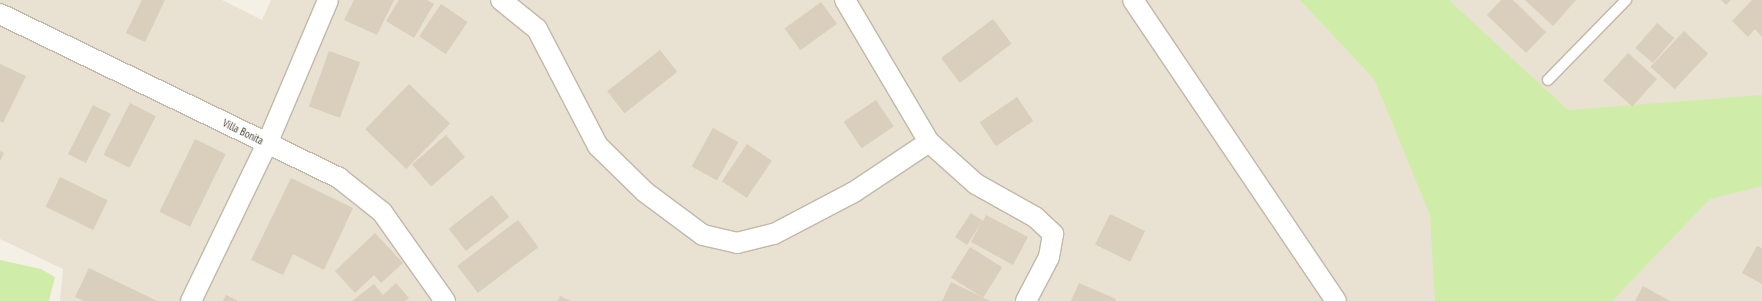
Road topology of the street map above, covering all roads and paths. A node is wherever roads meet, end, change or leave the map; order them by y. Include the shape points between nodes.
1 (328, 0) edge
2 (501, 0) edge
3 (845, 0) edge
4 (1133, 0) edge
5 (1626, 0) edge
6 (0, 14) edge
7 (1548, 80) dead end
8 (929, 142) junction
9 (267, 144) junction
10 (191, 301) edge
11 (445, 301) edge
12 (1026, 301) edge
13 (1336, 301) edge

1 - 9 street
2 - 8 street via 537,30 598,146 645,192 703,235 737,243 774,234 854,192
3 - 8 street
4 - 13 street
5 - 7 lane
6 - 9 street, Villa Bonita
8 - 12 street via 976,184 1035,217 1053,234 1049,258
9 - 10 street
9 - 11 street, Villa Bonita via 339,178 382,212

